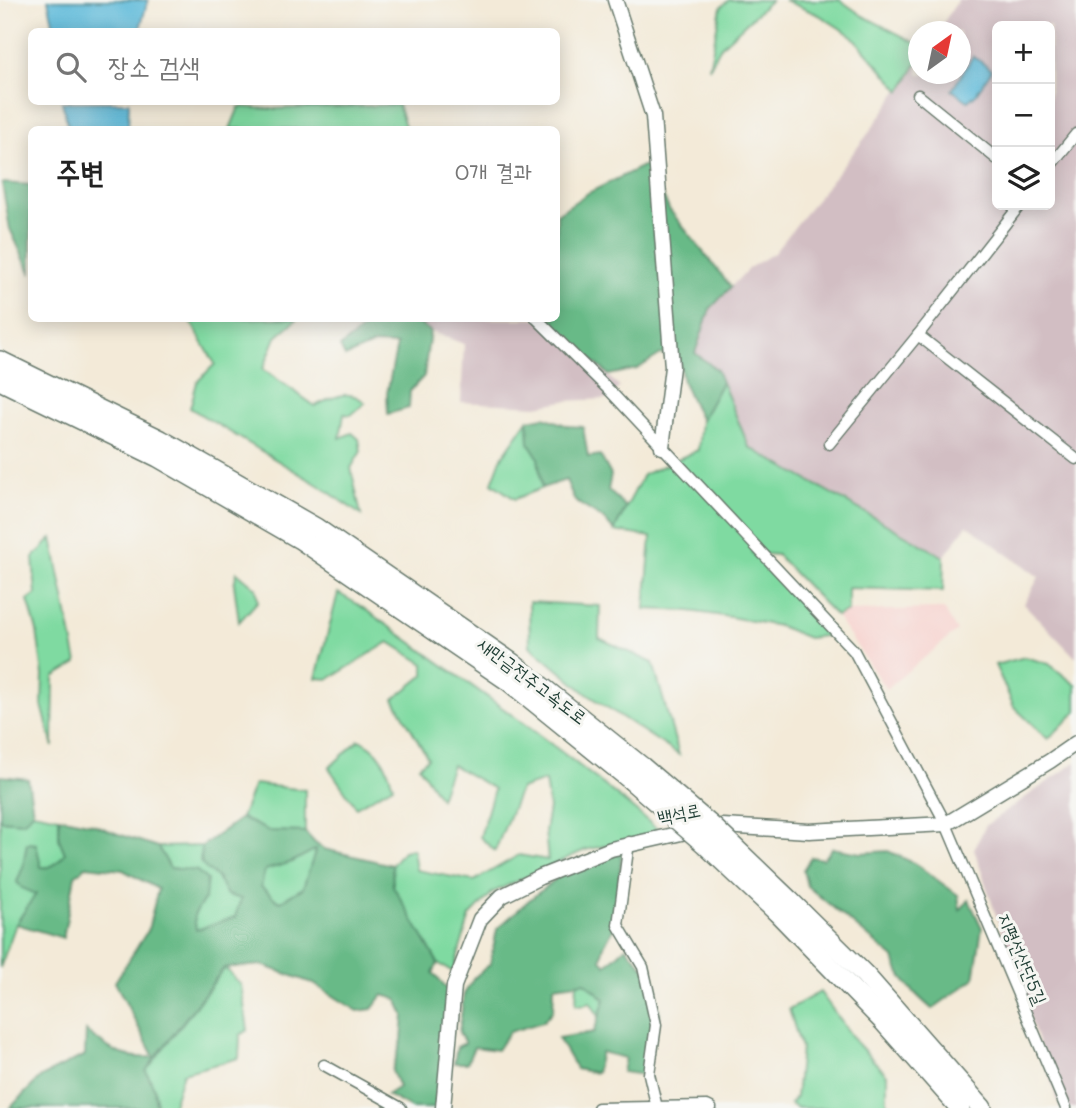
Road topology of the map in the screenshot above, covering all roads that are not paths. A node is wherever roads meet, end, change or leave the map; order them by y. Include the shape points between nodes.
1 (615, 0) edge
2 (918, 95) dead end
3 (1076, 134) edge
4 (992, 155) edge
5 (1055, 160) edge
6 (1016, 210) edge
7 (540, 322) edge
8 (918, 335) junction
9 (0, 361) edge
10 (0, 380) edge
11 (829, 444) dead end
12 (663, 447) junction
13 (1076, 459) edge
14 (1076, 743) edge
15 (637, 773) junction
16 (946, 824) junction
17 (629, 843) junction
18 (783, 906) junction
19 (324, 1066) dead end
20 (657, 1107) edge
21 (401, 1108) edge
22 (443, 1108) edge
23 (598, 1108) edge
24 (711, 1108) edge
25 (960, 1108) edge
26 (982, 1108) edge
27 (1066, 1108) edge

1 - 12 street via 653,116 672,367
2 - 4 street
3 - 5 street
6 - 8 street
7 - 12 street, 지평선산단5길
8 - 11 street
8 - 13 street
9 - 15 highway, 새만금전주고속도로 via 161,440 316,528 512,663
10 - 15 highway, 새만금전주고속도로 via 159,457 300,539
12 - 16 street, 지평선산단5길 via 854,651
14 - 16 street, 백석로
15 - 18 highway, 새만금전주고속도로, bridge via 715,829
16 - 17 street, 백석로 via 809,831 722,826
16 - 27 street, 지평선산단5길
17 - 20 street via 618,925 643,967 656,1025 649,1074
17 - 22 street, 백석로 via 540,877 502,897 480,919 454,986
18 - 25 highway, 새만금전주고속도로
18 - 26 highway, 새만금전주고속도로 via 865,975
19 - 21 street
20 - 23 street
20 - 24 street

